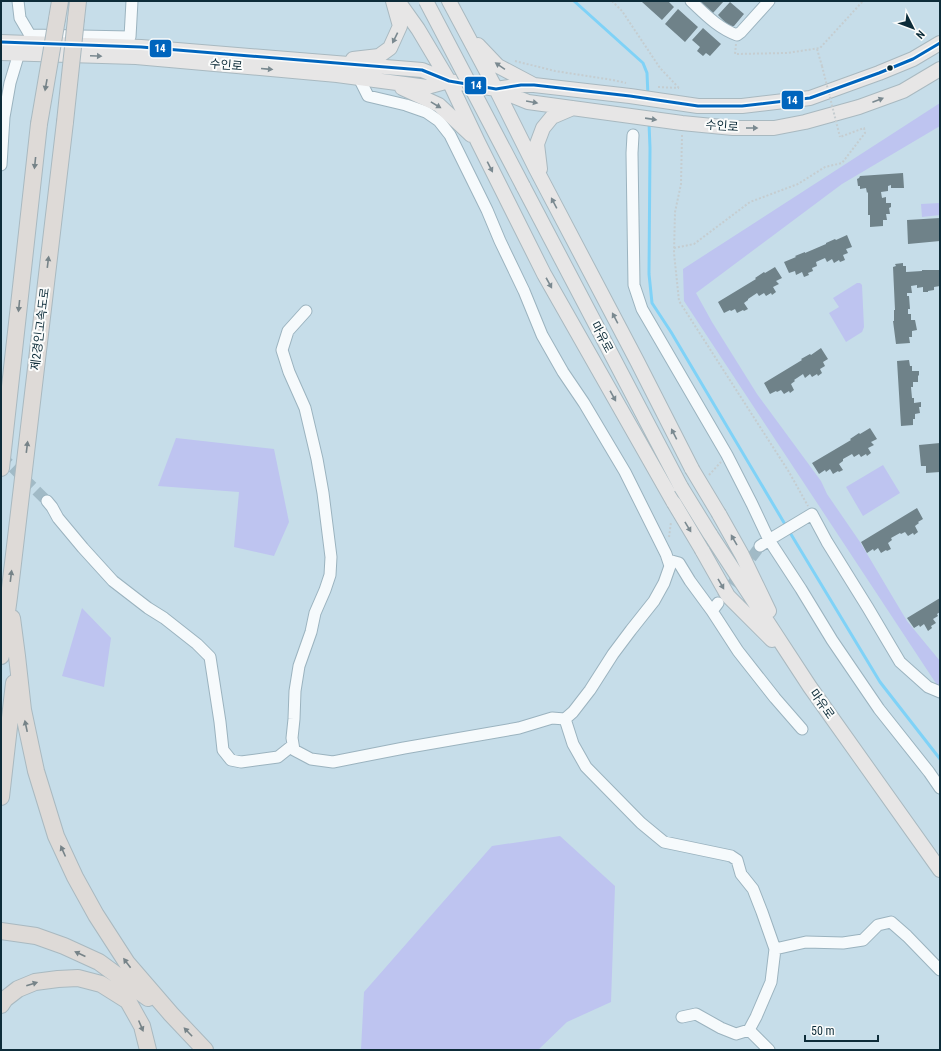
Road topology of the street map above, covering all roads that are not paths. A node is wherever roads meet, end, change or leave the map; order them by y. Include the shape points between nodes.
1 (18, 1) edge
2 (60, 1) edge
3 (78, 1) edge
4 (132, 1) edge
5 (394, 1) edge
6 (398, 1) edge
7 (426, 1) edge
8 (449, 1) edge
9 (691, 1) edge
10 (769, 1) edge
11 (460, 21) junction
12 (30, 39) junction
13 (1, 42) edge
14 (940, 43) edge
15 (1, 53) edge
16 (19, 53) junction
17 (317, 62) junction
18 (939, 69) edge
19 (359, 78) junction
20 (449, 81) junction
21 (388, 82) junction
22 (534, 85) junction
23 (496, 89) junction
24 (573, 108) junction
25 (633, 134) dead end
26 (478, 142) junction
27 (1, 165) edge
28 (542, 179) junction
29 (306, 310) dead end
30 (1, 468) edge
31 (47, 501) tunnel mouth
32 (767, 541) junction
33 (668, 560) junction
34 (9, 597) junction
35 (1, 656) edge
36 (17, 656) junction
37 (793, 662) junction
38 (940, 692) edge
39 (565, 719) junction
40 (802, 729) dead end
41 (293, 745) junction
42 (940, 788) edge
43 (1, 797) edge
44 (940, 870) edge
45 (4, 931) edge
46 (775, 949) junction
47 (940, 970) edge
48 (1, 1005) edge
49 (171, 1014) junction
50 (682, 1017) dead end
51 (749, 1030) junction
52 (148, 1050) edge
53 (205, 1050) edge
54 (769, 1050) edge

1 - 12 street via 20,18
2 -> 30 highway, 제2경인고속도로, bridge via 39,124
34 -> 3 highway, 제2경인고속도로, bridge
4 - 12 street via 130,37
5 -> 17 main road via 400,26 390,48 379,56
6 - 20 main road
7 - 37 main road, 마유로, bridge via 681,487
8 - 11 main road
9 - 10 street via 724,30 737,35
22 -> 11 main road via 498,66
11 - 23 main road
12 - 13 main road, 수인로
12 - 17 main road, 수인로
14 - 22 main road, 수인로 via 906,62 810,98 742,106 698,106 670,95 630,96
15 - 16 main road, 수인로
16 -> 19 main road, 수인로 via 136,57
16 - 27 street via 4,117
17 - 20 main road, 수인로 via 422,70
24 -> 18 main road, 수인로 via 677,122 740,128 774,128 859,107 903,91
19 - 21 main road, 수인로
19 - 33 street via 368,96 426,112 439,121 450,135 487,210 542,335 625,472
20 - 21 main road, 수인로 via 427,87
20 - 23 main road, 수인로
20 - 26 main road
21 -> 26 main road via 439,105
22 - 23 main road, 수인로
23 -> 24 main road, 수인로 via 528,102
23 - 28 main road
24 - 28 main road via 552,117 543,128 537,144
25 - 32 street via 634,284 642,309 727,455 752,504
26 -> 37 main road, bridge via 544,274 728,596
37 -> 28 main road, bridge via 742,555 692,469
29 - 41 street via 288,332 282,350 305,408 323,493 331,557 330,575 315,613 300,666 295,691
31 - 41 street via 58,518 113,581 164,618 210,657 223,750 231,760 241,762 278,757
32 - 38 street via 808,516 827,542 900,662 928,687
32 - 42 street via 879,710
33 - 39 street via 670,566 654,600 617,648 590,690
33 - 40 street via 679,562 690,581 715,607 738,651
34 - 35 highway, 제2경인고속도로
34 - 36 highway
36 - 43 highway
49 -> 36 highway via 127,964 96,915 56,836 36,771 23,710
37 - 44 main road, 마유로
39 - 41 street via 552,718 519,728 333,762 311,759 294,750
39 - 46 street via 573,744 586,767 641,823 664,842 731,856 737,860 741,874 752,889 762,912
49 -> 45 highway via 99,962 36,936
46 - 47 street via 806,942 843,943 862,940 878,925 891,922
46 - 51 street via 772,982
48 -> 52 highway via 18,989 35,982 78,978 101,984 128,1001 142,1026
53 -> 49 highway
50 - 51 street via 696,1014 736,1034
51 - 54 street

